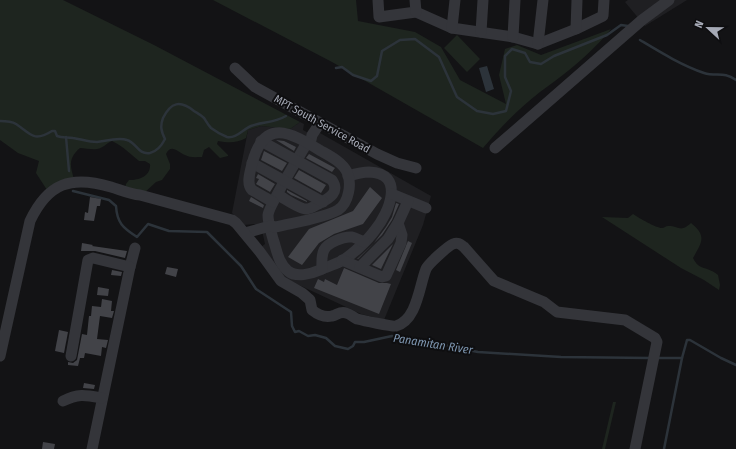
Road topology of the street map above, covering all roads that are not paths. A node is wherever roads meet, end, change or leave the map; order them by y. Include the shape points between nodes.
1 (378, 0) edge
2 (415, 0) edge
3 (455, 0) edge
4 (483, 0) edge
5 (515, 0) edge
6 (543, 0) edge
7 (577, 0) edge
8 (604, 0) edge
9 (669, 0) edge
10 (416, 12) junction
11 (452, 28) junction
12 (576, 29) junction
13 (481, 32) junction
14 (513, 37) junction
15 (538, 44) junction
16 (235, 68) dead end
17 (316, 121) junction
18 (261, 141) junction
19 (306, 144) junction
20 (495, 148) dead end
21 (297, 160) junction
22 (252, 163) junction
23 (416, 168) dead end
24 (348, 176) junction
25 (285, 181) junction
26 (392, 194) junction
27 (275, 198) junction
28 (408, 201) junction
29 (323, 202) junction
30 (426, 208) dead end
31 (398, 223) junction
32 (272, 228) junction
33 (247, 236) junction
34 (364, 242) junction
35 (135, 248) dead end
36 (342, 260) junction
37 (130, 267) junction
38 (360, 267) junction
39 (322, 270) junction
40 (0, 356) edge
41 (71, 356) dead end
42 (102, 398) junction
43 (63, 401) dead end
44 (92, 449) edge
45 (634, 449) edge

1 - 10 street via 379,17
2 - 10 street
3 - 11 street
4 - 13 street
5 - 14 street
6 - 15 street
7 - 12 street
8 - 12 street via 604,16
9 - 20 street via 642,20
10 - 11 street
11 - 13 street
12 - 15 street
13 - 14 street
14 - 15 street
16 - 17 street, MPT South Service Road via 255,87
17 - 19 street
17 - 23 street, MPT South Service Road via 383,158
18 - 19 street via 279,132 291,134
18 - 21 street
18 - 22 street
19 - 21 street
19 - 24 street via 337,162 346,170
21 - 25 street
21 - 29 street via 334,183 332,196
22 - 25 street
22 - 27 street via 250,188
24 - 26 street via 377,173 388,180
24 - 32 street via 348,193 338,210
25 - 27 street
25 - 29 street
26 - 28 street
26 - 34 street via 380,223
27 - 29 street via 305,209
27 - 32 street via 268,213
28 - 30 street
28 - 31 street
31 - 38 street via 388,239
31 - 38 street via 402,235 401,243 386,276
32 - 33 street
32 - 39 street via 280,261 287,271 299,275
33 - 40 street via 236,223 226,218 110,187 84,181 58,186 41,201 30,221
33 - 45 street via 281,281 302,293 310,300 312,310 323,316 331,317 344,312 362,321 389,327 396,326 407,320 417,302 431,262 449,246 459,243 494,281 544,302 557,312 625,320 656,338 657,342
34 - 36 street
34 - 39 street via 348,237 328,245 324,248 322,256
35 - 37 street
36 - 38 street
36 - 39 street
37 - 41 street via 93,258 88,260
37 - 42 street
42 - 43 street via 82,394
42 - 44 street

